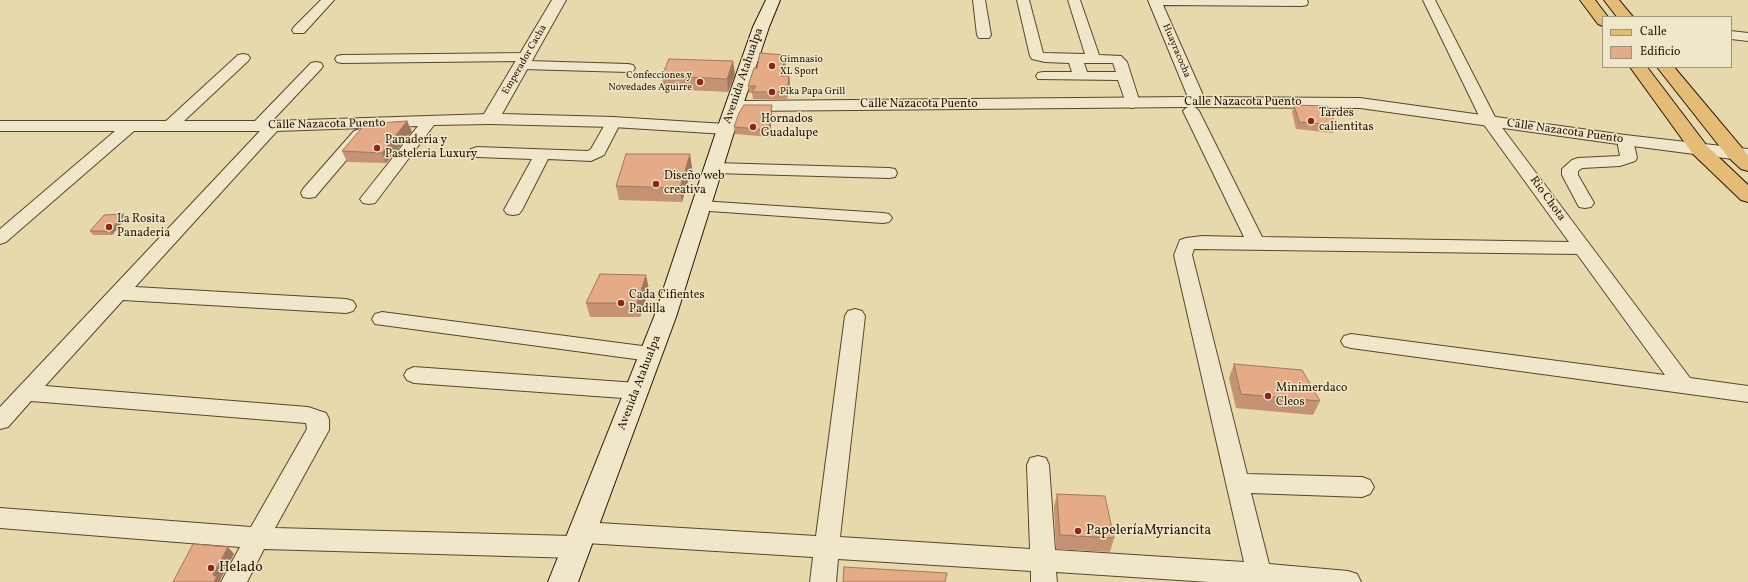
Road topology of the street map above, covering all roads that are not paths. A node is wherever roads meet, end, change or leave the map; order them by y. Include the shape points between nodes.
1 (328, 0) edge
2 (559, 0) edge
3 (773, 0) edge
4 (979, 0) edge
5 (1023, 0) edge
6 (1074, 0) edge
7 (1154, 0) edge
8 (1429, 0) edge
9 (1587, 0) edge
10 (1611, 0) edge
11 (1302, 2) dead end
12 (1624, 16) edge
13 (1602, 20) edge
14 (299, 30) dead end
15 (984, 35) dead end
16 (1732, 35) edge
17 (1748, 37) edge
18 (243, 58) dead end
19 (1075, 58) junction
20 (1092, 58) junction
21 (342, 59) dead end
22 (525, 61) junction
23 (316, 66) dead end
24 (628, 68) dead end
25 (1639, 68) edge
26 (1666, 68) edge
27 (1043, 76) dead end
28 (1081, 76) junction
29 (1124, 76) junction
30 (1132, 103) junction
31 (734, 106) junction
32 (1194, 106) junction
33 (490, 119) junction
34 (429, 122) junction
35 (613, 122) junction
36 (1490, 122) junction
37 (369, 124) junction
38 (0, 126) edge
39 (130, 126) junction
40 (170, 126) junction
41 (266, 126) junction
42 (726, 128) junction
43 (1625, 140) junction
44 (1700, 150) junction
45 (477, 152) dead end
46 (543, 154) junction
47 (1744, 158) edge
48 (714, 168) junction
49 (889, 173) dead end
50 (309, 193) dead end
51 (1748, 196) edge
52 (369, 199) dead end
53 (1585, 203) dead end
54 (701, 206) junction
55 (513, 210) dead end
56 (883, 218) dead end
57 (0, 238) edge
58 (1256, 242) junction
59 (1583, 248) junction
60 (119, 293) junction
61 (346, 306) dead end
62 (855, 316) dead end
63 (382, 319) dead end
64 (1351, 341) dead end
65 (650, 354) junction
66 (414, 375) dead end
67 (1684, 386) junction
68 (637, 391) junction
69 (26, 393) junction
70 (1748, 394) edge
71 (0, 421) edge
72 (1038, 465) dead end
73 (1238, 482) junction
74 (1362, 487) dead end
75 (0, 518) edge
76 (257, 538) junction
77 (579, 539) junction
78 (828, 547) junction
79 (1044, 571) edge
80 (1260, 578) edge
81 (234, 582) edge
82 (563, 582) edge
83 (823, 582) edge
84 (1348, 582) edge

1 - 14 street
2 - 22 street, Emperador Cacha
3 - 31 street, Avenida Atahualpa
4 - 15 street
5 - 19 street via 1037,56
6 - 20 street
7 - 11 street
7 - 32 street, Huayracocha
8 - 36 street, Rio Chota
9 - 13 main road
10 - 12 main road
16 - 17 street
18 - 40 street
19 - 20 street
19 - 28 street
20 - 29 street via 1116,59 1120,62
21 - 22 street
22 - 24 street
22 - 33 street, Emperador Cacha
23 - 41 street
25 - 44 main road
26 - 47 main road
27 - 28 street
28 - 29 street
29 - 30 street
30 - 31 street, Calle Nazacota Puento
30 - 32 street, Calle Nazacota Puento
31 - 42 street, Avenida Atahualpa
32 - 36 street, Calle Nazacota Puento via 1360,103
32 - 58 street, Huayracocha
33 - 34 street, Calle Nazacota Puento
33 - 35 street, Calle Nazacota Puento
34 - 37 street, Calle Nazacota Puento
34 - 52 street
35 - 42 street, Calle Nazacota Puento
35 - 46 street via 598,152 591,156
36 - 43 street, Calle Nazacota Puento
36 - 59 street, Rio Chota
37 - 41 street, Calle Nazacota Puento
37 - 50 street
38 - 39 street, Calle Nazacota Puento
39 - 40 street, Calle Nazacota Puento
39 - 57 street
40 - 41 street, Calle Nazacota Puento
41 - 60 street
42 - 48 street, Avenida Atahualpa
43 - 44 street, Calle Nazacota Puento
43 - 53 street via 1629,158 1620,161 1578,163 1570,169 1570,175
44 - 47 street, Calle Nazacota Puento
44 - 51 main road
45 - 46 street
46 - 55 street
48 - 49 street
48 - 54 street, Avenida Atahualpa
54 - 56 street
54 - 65 street, Avenida Atahualpa via 665,317
58 - 59 street
58 - 73 street via 1186,244 1182,255
59 - 67 street, Rio Chota
60 - 61 street
60 - 69 street
62 - 78 street
63 - 65 street
64 - 67 street
65 - 68 street, Avenida Atahualpa
66 - 68 street
67 - 70 street
68 - 77 street, Avenida Atahualpa
69 - 71 street
69 - 76 street via 308,415 318,419 318,430
72 - 79 street
73 - 74 street
73 - 80 street
75 - 76 street
76 - 77 street
76 - 81 street
77 - 78 street
77 - 82 street, Avenida Atahualpa
78 - 79 street
78 - 83 street
79 - 80 street
80 - 84 street

